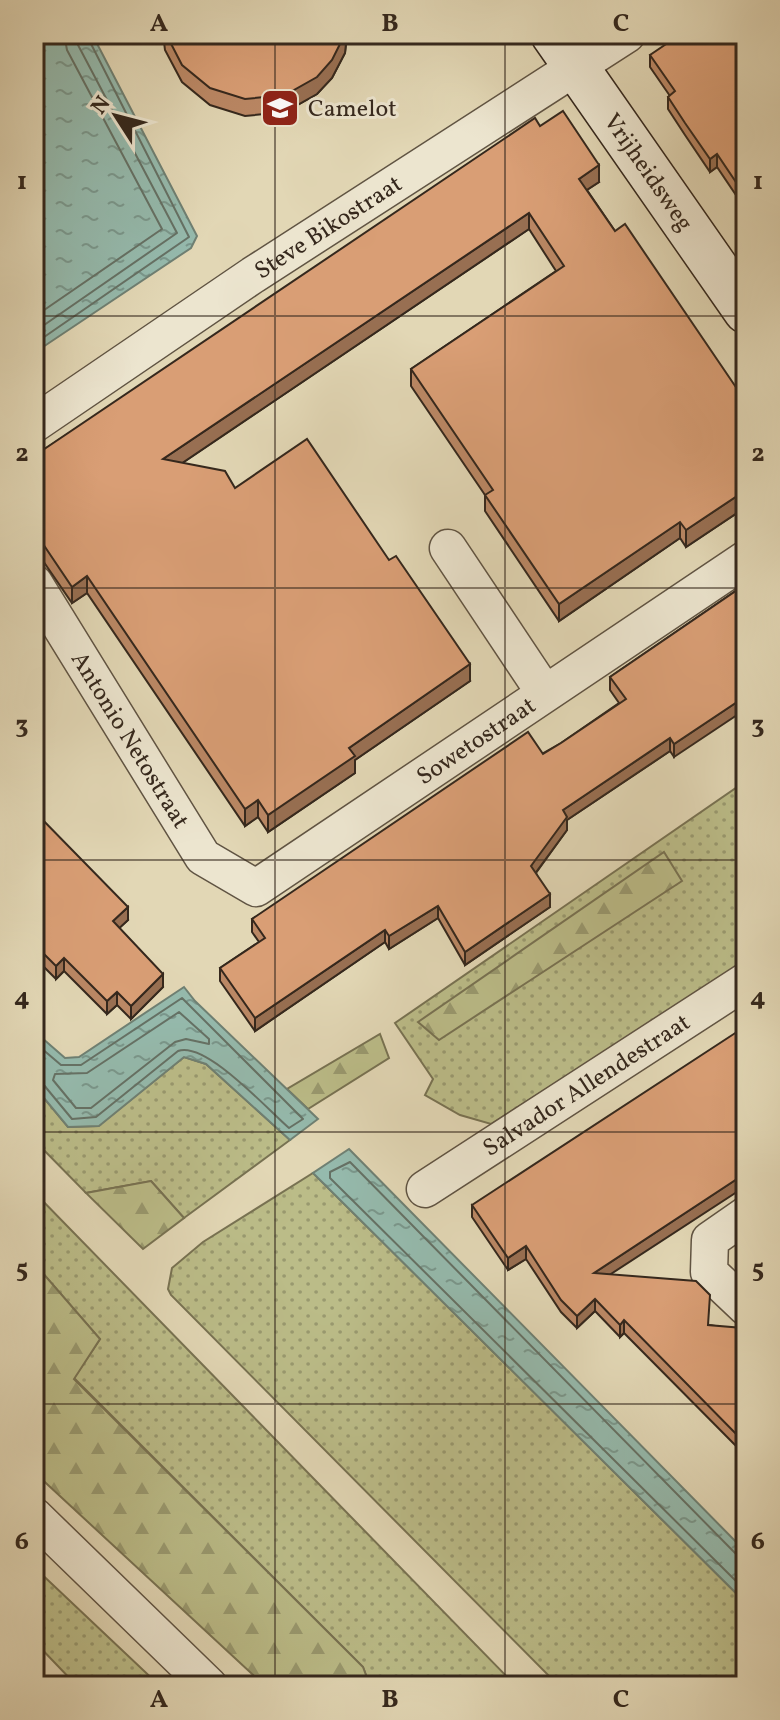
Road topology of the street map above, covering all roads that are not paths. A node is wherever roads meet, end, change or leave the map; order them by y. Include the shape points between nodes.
1 (627, 34) edge
2 (564, 50) edge
3 (746, 311) edge
4 (34, 424) edge
5 (448, 548) dead end
6 (746, 559) edge
7 (34, 583) edge
8 (544, 692) junction
9 (203, 857) joint
10 (746, 981) edge
11 (425, 1189) dead end
12 (746, 1215) edge
13 (746, 1307) edge
14 (34, 1516) edge
15 (209, 1686) edge

1 - 2 street, Steve Bikostraat
2 - 3 street, Vrijheidsweg
2 - 4 street, Steve Bikostraat via 253,275
5 - 8 street
6 - 8 street, Sowetostraat
7 - 9 street, Antonio Netostraat
8 - 9 street, Sowetostraat via 256,888
10 - 11 street, Salvador Allendestraat
12 - 13 street via 710,1240 709,1272
14 - 15 street

